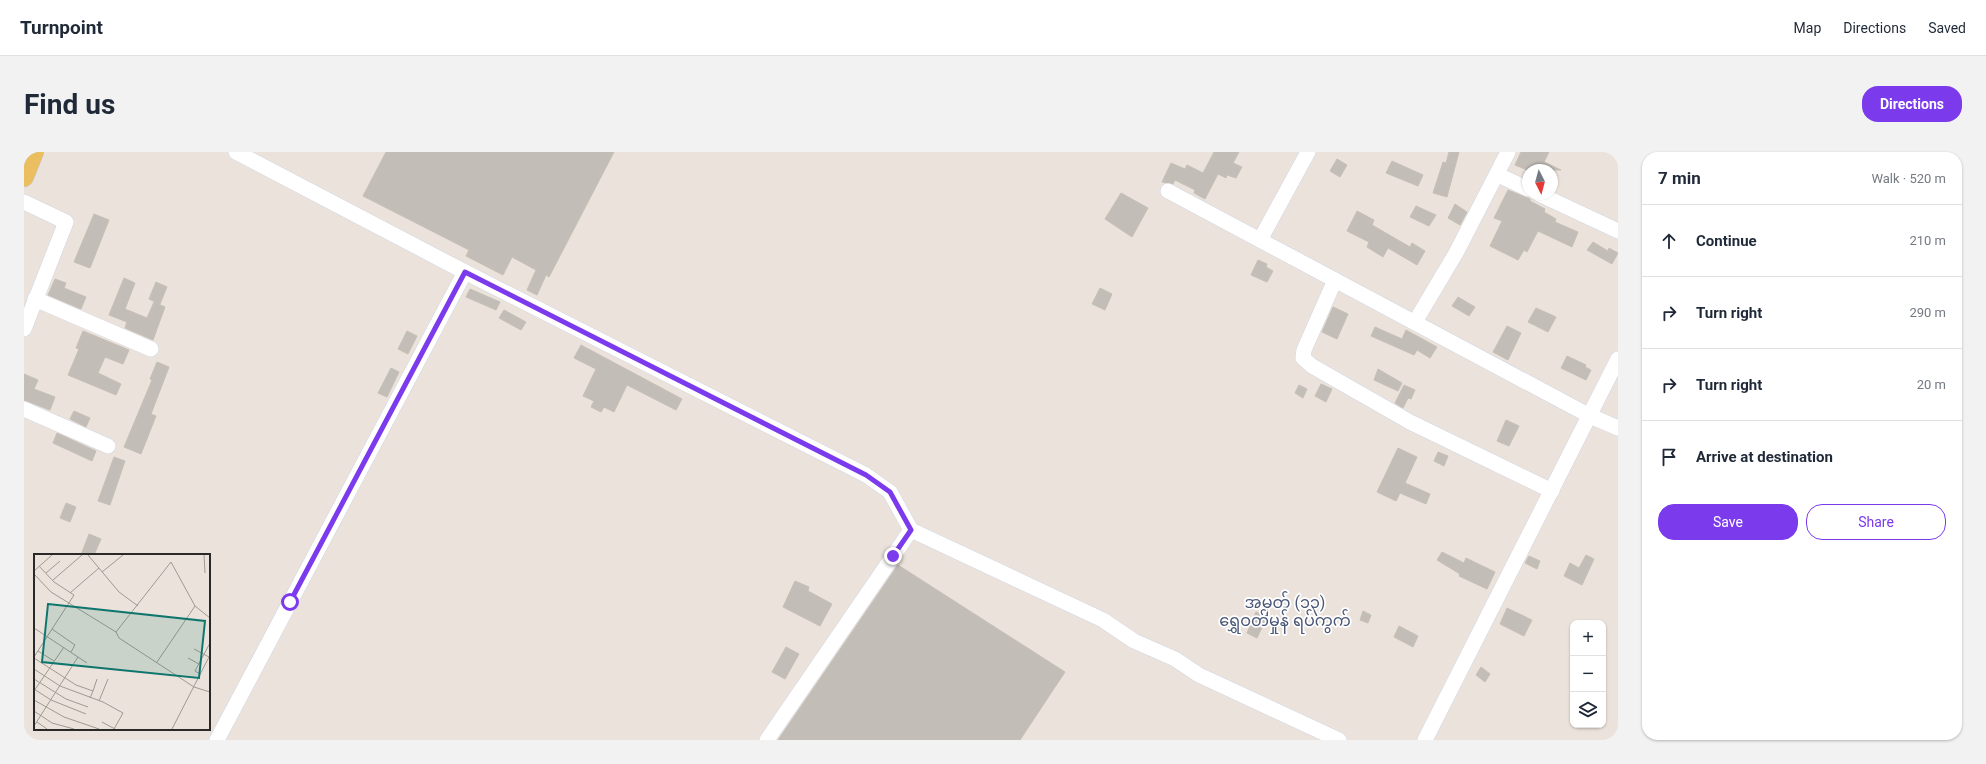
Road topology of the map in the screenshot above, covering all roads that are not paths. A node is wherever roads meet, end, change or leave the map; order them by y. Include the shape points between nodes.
1 (34, 152) edge
2 (236, 152) edge
3 (1308, 152) edge
4 (1508, 152) edge
5 (1498, 175) junction
6 (24, 177) edge
7 (1522, 186) edge
8 (1168, 190) dead end
9 (1552, 200) edge
10 (24, 202) edge
11 (1618, 231) edge
12 (1260, 240) junction
13 (465, 272) junction
14 (1335, 280) junction
15 (35, 299) junction
16 (1414, 322) junction
17 (24, 329) edge
18 (151, 349) dead end
19 (1618, 359) edge
20 (24, 409) edge
21 (1590, 416) junction
22 (1618, 428) edge
23 (108, 446) dead end
24 (1552, 491) junction
25 (911, 530) junction
26 (217, 740) edge
27 (767, 740) edge
28 (1339, 740) edge
29 (1425, 740) edge

1 - 6 main road
2 - 13 street
3 - 12 street
4 - 5 street
5 - 7 street
5 - 16 street via 1456,253
8 - 12 street
9 - 11 street
10 - 15 street via 66,222
12 - 14 street
13 - 25 street via 866,475 890,492
13 - 26 street
14 - 16 street
14 - 24 street via 1304,350 1303,358 1312,366 1410,422
15 - 17 street
15 - 18 street
16 - 21 street
19 - 21 street
20 - 23 street
21 - 22 street
21 - 24 street
24 - 29 street
25 - 27 street
25 - 28 street via 1103,620 1134,641 1175,659 1199,675

